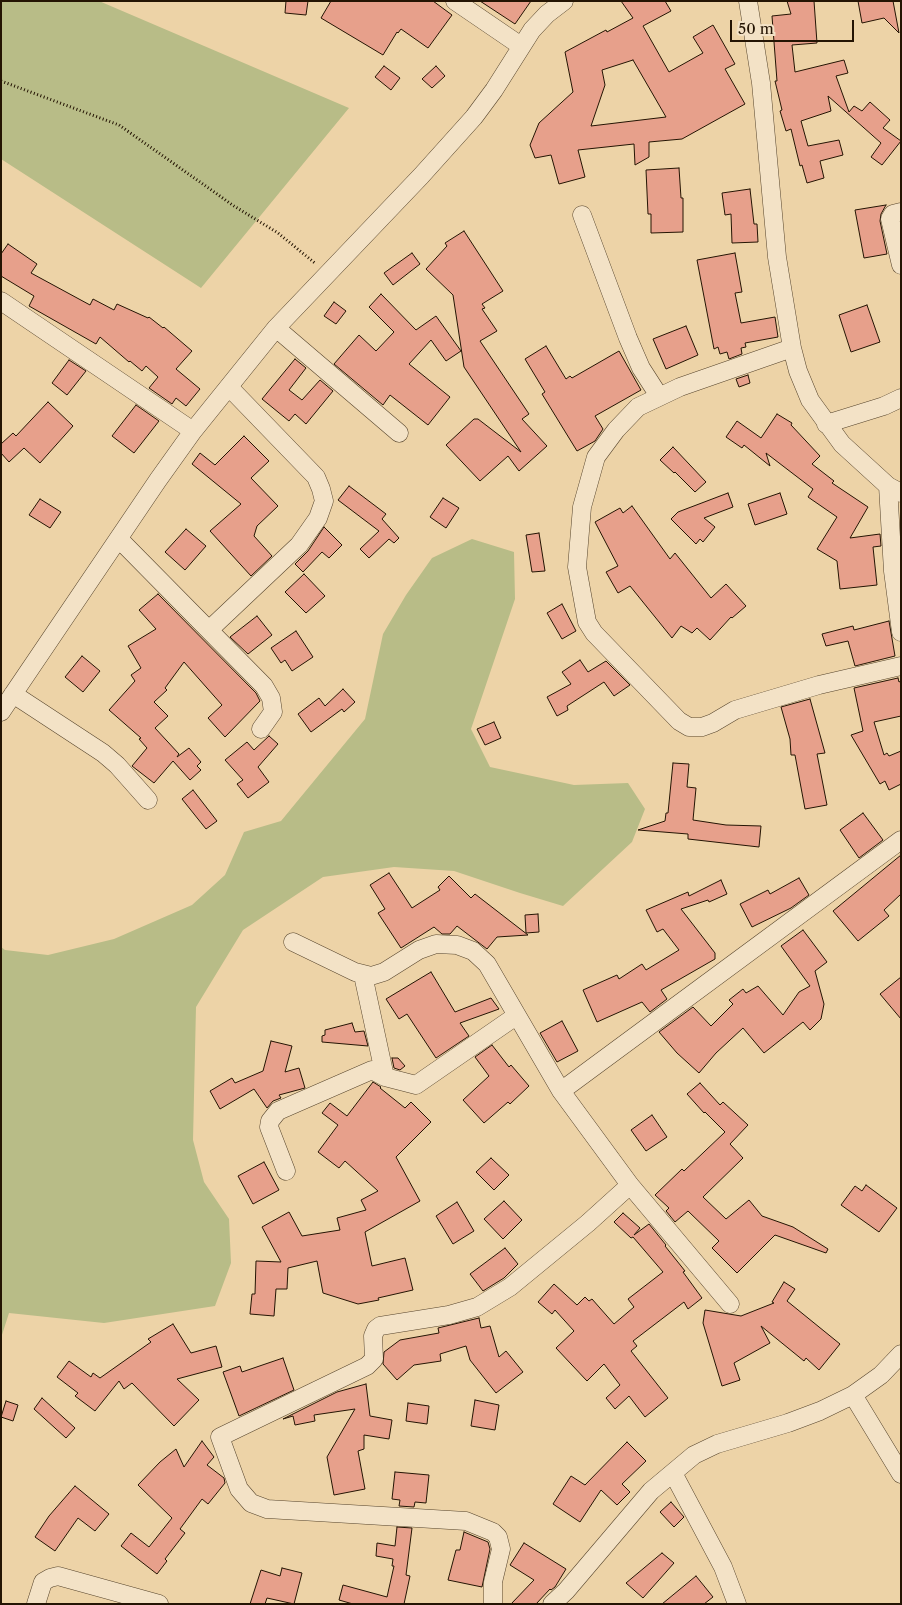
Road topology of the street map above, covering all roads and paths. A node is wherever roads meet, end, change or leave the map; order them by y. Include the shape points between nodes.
1 (455, 1) edge
2 (564, 1) edge
3 (748, 1) edge
4 (521, 46) junction
5 (1, 81) edge
6 (901, 212) edge
7 (582, 215) dead end
8 (901, 265) edge
9 (327, 273) junction
10 (1, 301) edge
11 (276, 328) junction
12 (792, 348) junction
13 (229, 387) junction
14 (660, 396) junction
15 (901, 398) edge
16 (826, 424) junction
17 (193, 431) junction
18 (399, 433) dead end
19 (894, 490) edge
20 (119, 539) junction
21 (209, 630) junction
22 (901, 632) edge
23 (901, 666) edge
24 (13, 694) junction
25 (1, 712) edge
26 (261, 729) dead end
27 (148, 800) dead end
28 (901, 840) edge
29 (293, 942) dead end
30 (363, 975) junction
31 (516, 1016) junction
32 (385, 1077) junction
33 (561, 1091) junction
34 (286, 1171) dead end
35 (630, 1185) junction
36 (730, 1304) dead end
37 (901, 1354) edge
38 (853, 1394) junction
39 (673, 1473) junction
40 (901, 1474) edge
41 (36, 1604) edge
42 (159, 1604) edge
43 (493, 1604) edge
44 (552, 1604) edge
45 (737, 1604) edge

1 - 4 street
2 - 4 street via 547,14
3 - 12 street via 761,84 777,257
4 - 9 street via 474,117
5 - 9 path via 119,125 278,233
6 - 8 street via 893,214 890,219
7 - 14 street via 628,338 641,368
9 - 11 street
10 - 17 street
11 - 13 street
11 - 18 street
12 - 14 street
12 - 16 street via 810,400
13 - 17 street
13 - 21 street via 316,477 324,502 318,518 299,545
14 - 23 street via 638,407 596,456 582,507 577,567 587,622 594,633 689,727 702,727 735,710 819,685
15 - 16 street
16 - 19 street via 842,444
17 - 20 street
19 - 22 street via 892,571
20 - 21 street
20 - 24 street
21 - 26 street via 264,686 271,698 273,712
24 - 25 street
24 - 27 street via 103,753
28 - 33 street
29 - 30 street
30 - 31 street via 384,972 419,950 436,944 457,945 473,951 486,964
30 - 32 street
31 - 32 street via 416,1085
31 - 33 street
32 - 34 street via 368,1071 278,1111 269,1127
33 - 35 street
35 - 36 street
35 - 43 street via 510,1287 476,1307 439,1317 380,1326 373,1336 374,1359 367,1366 220,1437 239,1489 251,1503 267,1509 466,1521 493,1532 501,1549 493,1582
37 - 38 street via 881,1374
38 - 39 street via 788,1423 706,1449
38 - 40 street
39 - 44 street via 651,1491
39 - 45 street via 723,1567
41 - 42 street via 43,1582 58,1576

